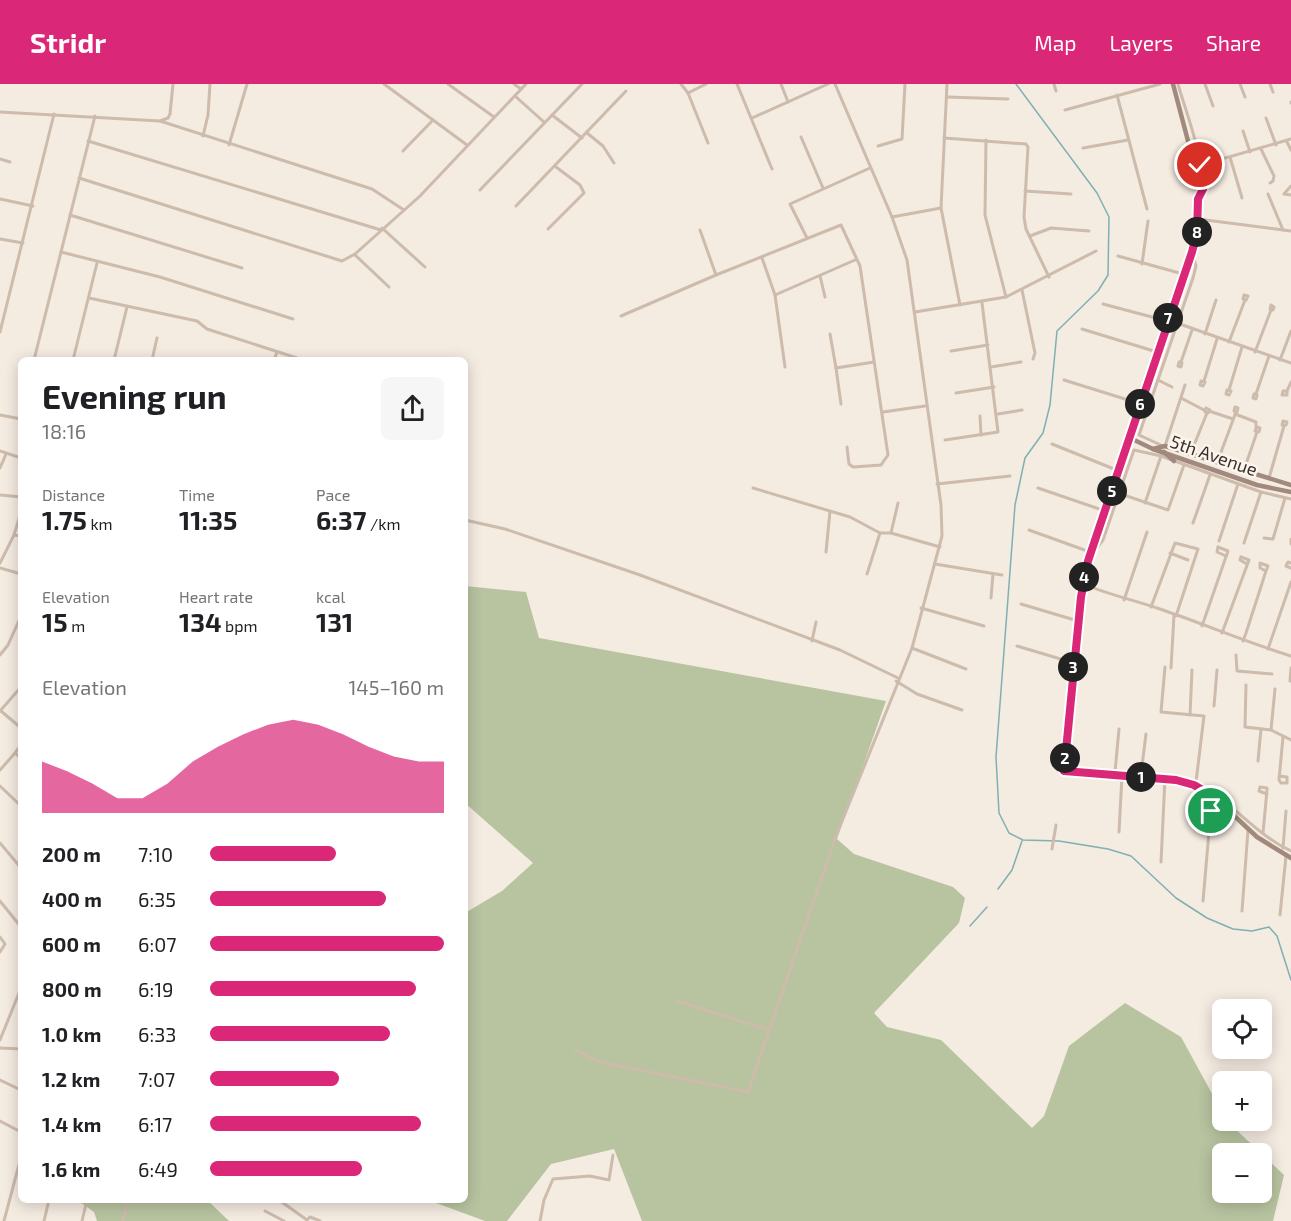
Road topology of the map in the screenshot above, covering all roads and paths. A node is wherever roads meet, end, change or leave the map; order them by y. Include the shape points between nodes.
1 (172, 84) edge
2 (210, 84) edge
3 (247, 84) edge
4 (384, 84) edge
5 (448, 84) edge
6 (514, 84) edge
7 (526, 84) edge
8 (582, 84) edge
9 (681, 84) edge
10 (706, 84) edge
11 (737, 84) edge
12 (781, 84) edge
13 (828, 84) edge
14 (835, 84) edge
15 (905, 84) edge
16 (946, 84) edge
17 (1054, 84) edge
18 (1160, 84) edge
19 (1173, 84) edge
20 (1178, 84) edge
21 (1204, 84) edge
22 (1240, 84) edge
23 (1270, 84) edge
24 (521, 89) junction
25 (626, 91) dead end
26 (1056, 91) dead end
27 (1273, 92) dead end
28 (688, 93) junction
29 (1117, 95) junction
30 (515, 96) junction
31 (946, 97) junction
32 (1245, 97) dead end
33 (1008, 99) dead end
34 (788, 102) junction
35 (1212, 106) dead end
36 (1065, 110) dead end
37 (0, 112) edge
38 (54, 114) junction
39 (552, 115) junction
40 (96, 116) junction
41 (494, 117) junction
42 (752, 118) junction
43 (1266, 118) dead end
44 (433, 120) junction
45 (160, 121) junction
46 (544, 122) junction
47 (1243, 131) dead end
48 (587, 133) junction
49 (202, 136) junction
50 (801, 137) dead end
51 (582, 138) junction
52 (944, 138) junction
53 (986, 140) junction
54 (1128, 140) junction
55 (88, 141) junction
56 (1289, 141) edge
57 (708, 142) dead end
58 (229, 145) junction
59 (467, 145) junction
60 (1276, 145) junction
61 (878, 146) dead end
62 (1083, 148) dead end
63 (1261, 149) junction
64 (1291, 150) edge
65 (403, 151) dead end
66 (1250, 152) junction
67 (1230, 157) junction
68 (0, 159) edge
69 (10, 162) dead end
70 (614, 163) dead end
71 (1200, 165) junction
72 (556, 167) junction
73 (870, 168) junction
74 (772, 169) dead end
75 (79, 178) junction
76 (1270, 183) dead end
77 (1291, 186) edge
78 (823, 188) junction
79 (480, 190) dead end
80 (1025, 191) junction
81 (1071, 194) dead end
82 (1268, 194) dead end
83 (1291, 195) edge
84 (1242, 198) dead end
85 (0, 199) edge
86 (1198, 199) junction
87 (33, 206) junction
88 (516, 206) dead end
89 (941, 208) junction
90 (1147, 209) dead end
91 (404, 210) junction
92 (70, 215) junction
93 (892, 217) junction
94 (1198, 219) junction
95 (1148, 221) dead end
96 (382, 229) junction
97 (548, 229) dead end
98 (700, 230) dead end
99 (1283, 230) junction
100 (1089, 231) dead end
101 (1291, 231) edge
102 (1030, 236) junction
103 (807, 238) junction
104 (0, 239) edge
105 (23, 243) junction
106 (1096, 251) dead end
107 (61, 252) junction
108 (1192, 252) junction
109 (355, 254) junction
110 (1118, 256) dead end
111 (762, 258) junction
112 (855, 260) junction
113 (97, 263) junction
114 (1142, 264) junction
115 (425, 267) dead end
116 (242, 268) dead end
117 (1185, 274) junction
118 (716, 275) junction
119 (820, 276) junction
120 (1049, 276) junction
121 (388, 287) dead end
122 (1022, 290) junction
123 (775, 295) junction
124 (825, 297) dead end
125 (1006, 297) junction
126 (88, 298) junction
127 (1216, 300) dead end
128 (1245, 300) dead end
129 (982, 302) junction
130 (1103, 304) dead end
131 (960, 305) junction
132 (127, 307) junction
133 (1271, 310) dead end
134 (915, 312) junction
135 (621, 316) dead end
136 (293, 319) dead end
137 (1167, 321) junction
138 (1177, 323) junction
139 (1082, 329) dead end
140 (1192, 329) junction
141 (1291, 330) edge
142 (0, 332) edge
143 (830, 334) dead end
144 (1205, 334) junction
145 (157, 338) dead end
146 (1217, 339) junction
147 (1229, 342) junction
148 (988, 345) junction
149 (1242, 347) junction
150 (951, 351) dead end
151 (277, 352) junction
152 (1157, 352) junction
153 (1255, 352) junction
154 (1269, 356) junction
155 (35, 357) edge
156 (74, 357) edge
157 (115, 357) edge
158 (153, 357) edge
159 (275, 357) edge
160 (294, 357) edge
161 (1033, 359) dead end
162 (1280, 360) junction
163 (874, 362) junction
164 (1021, 362) dead end
165 (1181, 362) dead end
166 (1291, 363) edge
167 (785, 366) dead end
168 (991, 367) junction
169 (836, 369) junction
170 (1064, 380) dead end
171 (1158, 380) junction
172 (1204, 381) dead end
173 (1291, 382) edge
174 (1185, 385) dead end
175 (994, 387) junction
176 (1172, 387) dead end
177 (1230, 390) dead end
178 (1287, 391) dead end
179 (956, 393) dead end
180 (1256, 394) dead end
181 (1181, 398) junction
182 (1151, 399) junction
183 (842, 404) dead end
184 (1141, 404) junction
185 (925, 406) junction
186 (1022, 410) dead end
187 (1207, 411) junction
188 (883, 412) junction
189 (998, 414) junction
190 (0, 415) edge
191 (1235, 415) junction
192 (980, 416) dead end
193 (18, 419) edge
194 (1284, 426) dead end
195 (981, 435) junction
196 (1130, 438) junction
197 (945, 440) dead end
198 (1052, 444) dead end
199 (847, 447) dead end
200 (1163, 450) junction
201 (0, 451) edge
202 (6, 454) junction
203 (1190, 455) junction
204 (18, 457) edge
205 (1174, 461) joint
206 (1121, 463) junction
207 (1217, 464) junction
208 (1184, 465) junction
209 (0, 468) edge
210 (1126, 470) junction
211 (1119, 471) junction
212 (1243, 472) junction
213 (1210, 475) junction
214 (1010, 476) dead end
215 (1269, 480) junction
216 (938, 484) junction
217 (1114, 484) junction
218 (1238, 484) junction
219 (1291, 485) edge
220 (1121, 487) junction
221 (753, 488) dead end
222 (1038, 488) dead end
223 (1112, 491) junction
224 (1260, 492) junction
225 (1291, 492) edge
226 (1119, 493) junction
227 (0, 495) edge
228 (18, 497) edge
229 (1285, 498) junction
230 (1291, 499) edge
231 (898, 503) dead end
232 (1145, 503) junction
233 (830, 511) junction
234 (1105, 511) junction
235 (468, 521) edge
236 (18, 522) edge
237 (1193, 523) dead end
238 (1029, 530) dead end
239 (1147, 532) dead end
240 (880, 533) junction
241 (891, 533) junction
242 (14, 535) junction
243 (18, 536) edge
244 (1264, 538) dead end
245 (1291, 539) edge
246 (1219, 541) dead end
247 (1244, 543) dead end
248 (1291, 544) edge
249 (940, 547) junction
250 (826, 552) dead end
251 (1170, 553) junction
252 (1089, 555) junction
253 (1226, 556) dead end
254 (1188, 560) dead end
255 (1291, 563) edge
256 (935, 564) junction
257 (1247, 564) dead end
258 (0, 566) edge
259 (1291, 568) edge
260 (1266, 571) dead end
261 (18, 573) edge
262 (867, 574) dead end
263 (993, 574) junction
264 (1002, 575) dead end
265 (1291, 582) edge
266 (1083, 584) junction
267 (991, 598) dead end
268 (1124, 600) junction
269 (1021, 604) dead end
270 (1151, 607) junction
271 (921, 608) junction
272 (1175, 615) junction
273 (1078, 621) junction
274 (816, 622) dead end
275 (18, 623) edge
276 (984, 626) dead end
277 (1202, 626) junction
278 (1222, 633) junction
279 (812, 641) junction
280 (1243, 641) junction
281 (1017, 646) dead end
282 (912, 648) junction
283 (1268, 649) junction
284 (0, 655) edge
285 (1236, 655) dead end
286 (1291, 656) edge
287 (1074, 663) junction
288 (1165, 668) dead end
289 (1171, 668) dead end
290 (966, 669) dead end
291 (1291, 669) edge
292 (1192, 670) dead end
293 (1217, 670) dead end
294 (1272, 674) dead end
295 (897, 680) junction
296 (1290, 681) edge
297 (1246, 685) dead end
298 (1275, 689) dead end
299 (18, 690) edge
300 (1214, 706) dead end
301 (962, 710) dead end
302 (0, 711) edge
303 (1190, 715) junction
304 (18, 726) edge
305 (1119, 729) dead end
306 (1261, 729) junction
307 (1271, 730) junction
308 (1146, 734) dead end
309 (1284, 737) junction
310 (1291, 740) edge
311 (18, 749) edge
312 (15, 753) junction
313 (18, 756) edge
314 (1258, 761) dead end
315 (0, 770) edge
316 (1088, 771) junction
317 (1115, 772) junction
318 (1141, 774) junction
319 (1122, 775) junction
320 (1280, 776) dead end
321 (1166, 778) junction
322 (1196, 782) junction
323 (0, 786) edge
324 (1267, 794) dead end
325 (1214, 797) junction
326 (18, 803) edge
327 (1286, 811) dead end
328 (1056, 825) dead end
329 (1248, 830) junction
330 (1119, 832) dead end
331 (1263, 834) junction
332 (0, 843) edge
333 (1284, 848) junction
334 (1052, 849) dead end
335 (1291, 851) edge
336 (1289, 857) edge
337 (1161, 862) dead end
338 (18, 864) edge
339 (0, 901) edge
340 (1203, 901) dead end
341 (1242, 911) dead end
342 (1280, 915) dead end
343 (18, 923) edge
344 (0, 937) edge
345 (0, 952) edge
346 (18, 994) edge
347 (676, 1001) dead end
348 (2, 1027) edge
349 (769, 1030) junction
350 (0, 1040) edge
351 (0, 1048) edge
352 (18, 1049) edge
353 (574, 1050) dead end
354 (0, 1080) edge
355 (18, 1089) edge
356 (0, 1121) edge
357 (18, 1130) edge
358 (613, 1155) dead end
359 (18, 1168) edge
360 (48, 1203) edge
361 (86, 1203) edge
362 (127, 1203) edge
363 (283, 1203) edge
364 (265, 1212) dead end
365 (306, 1220) edge
366 (4, 1221) edge
367 (44, 1221) edge
368 (82, 1221) edge
369 (123, 1221) edge
370 (284, 1221) edge
371 (320, 1221) edge
372 (540, 1221) edge

1 - 45 street via 170,114
2 - 49 street
3 - 58 street
4 - 44 street
5 - 41 street
6 - 24 street
7 - 24 street
8 - 39 street
9 - 28 street
10 - 28 street
11 - 42 street
12 - 34 street
13 - 34 street
14 - 73 street
15 - 61 street via 902,139
16 - 31 street
17 - 26 street
18 - 29 street
19 - 86 main road via 1198,179
20 - 71 street
21 - 35 street
22 - 32 street
23 - 27 street
24 - 30 street
25 - 48 street
28 - 57 street
29 - 36 street
29 - 54 street
30 - 41 street
30 - 46 street
31 - 33 street
31 - 52 street
34 - 42 street
37 - 38 street
38 - 40 street
38 - 87 street
39 - 46 street
39 - 51 street
40 - 45 street
40 - 55 street
41 - 59 street
42 - 74 street
43 - 60 street
44 - 59 street
44 - 65 street
45 - 49 street
46 - 79 street
47 - 66 street
48 - 51 street
48 - 70 street via 603,146
49 - 58 street
50 - 78 street
51 - 72 street
52 - 53 street
52 - 89 street
53 - 80 street via 1026,144
53 - 125 street via 985,215
54 - 62 street
54 - 90 street
55 - 75 street
55 - 96 street
56 - 60 street
56 - 64 street
58 - 91 street via 372,189
59 - 91 street
60 - 63 street
63 - 66 street
63 - 76 street via 1274,176
66 - 67 street
67 - 71 street
67 - 84 street
68 - 69 street
71 - 86 street via 1203,189
72 - 88 street
72 - 97 street via 580,185 584,193
73 - 78 street
73 - 93 street
75 - 92 street
75 - 109 street via 342,261
77 - 83 street via 1284,194
78 - 103 street via 790,204
80 - 81 street
80 - 102 street via 1024,217
82 - 99 street
85 - 87 street
86 - 94 main road
87 - 105 street
89 - 93 street
89 - 131 street
91 - 96 street
92 - 107 street
92 - 116 street
93 - 134 street via 907,260
94 - 99 street
94 - 108 main road
95 - 114 street
96 - 109 street
96 - 115 street
98 - 118 street
99 - 101 street
100 - 102 street via 1051,228
102 - 120 street
103 - 111 street
103 - 112 street via 841,225
104 - 105 street
105 - 142 street
106 - 120 street
107 - 113 street
107 - 155 street
108 - 117 main road
108 - 138 street via 1195,272
109 - 121 street
110 - 114 street
111 - 118 street
111 - 123 street
112 - 119 street
112 - 163 street via 860,266
113 - 126 street
113 - 136 street via 160,277
114 - 117 street
117 - 137 main road
118 - 135 street
119 - 123 street
119 - 124 street
120 - 122 street
122 - 125 street
122 - 161 street
123 - 167 street
125 - 129 street
126 - 132 street
126 - 156 street
127 - 144 street
128 - 147 street
129 - 131 street
129 - 148 street
130 - 137 street
131 - 134 street
132 - 151 street via 197,321 207,329
132 - 157 street
133 - 153 street
134 - 185 street
137 - 152 main road
138 - 140 street
138 - 171 street
139 - 152 street
140 - 144 street
140 - 165 street
141 - 162 street
143 - 169 street
144 - 146 street
145 - 158 street
146 - 147 street
146 - 172 street
147 - 149 street
148 - 150 street
148 - 168 street
149 - 153 street
149 - 177 street
151 - 159 street
151 - 160 street
152 - 184 main road
153 - 154 street
154 - 162 street
154 - 180 street
162 - 166 street
163 - 169 street
163 - 188 street
164 - 168 street
168 - 175 street
169 - 183 street
170 - 184 street
171 - 176 street
171 - 182 street
173 - 178 street
174 - 181 street
175 - 179 street
175 - 189 street
181 - 187 street
181 - 200 street
182 - 184 street
182 - 200 street via 1139,435
184 - 196 main road
185 - 188 street
185 - 216 street
186 - 189 street
187 - 191 street
187 - 203 street
188 - 199 street via 888,455 881,465 850,466
189 - 195 street via 998,432
190 - 193 street
191 - 207 street
191 - 212 street via 1256,422
192 - 195 street
194 - 215 street
195 - 197 street
196 - 200 main road, 5th Avenue
196 - 206 main road
198 - 211 street
200 - 203 main road
200 - 205 main road
200 - 210 street via 1134,450
200 - 225 main road, 5th Avenue via 1257,485
200 - 232 street
201 - 202 street
202 - 204 street
202 - 209 street
203 - 207 main road
205 - 208 street
206 - 210 street
206 - 211 main road
207 - 212 main road
208 - 213 street
208 - 232 street via 1168,510
210 - 220 street
211 - 217 main road
212 - 215 main road
213 - 218 street
213 - 237 street
214 - 216 street
215 - 219 main road
216 - 249 street
217 - 220 street
217 - 223 main road
218 - 224 street
218 - 246 street
220 - 226 street
221 - 233 street
222 - 234 street
223 - 226 street
223 - 234 main road
224 - 229 street
224 - 247 street
226 - 232 street
226 - 252 street via 1103,540 1094,555
227 - 228 street
229 - 230 street
229 - 244 street via 1272,539
231 - 241 street
233 - 240 street
233 - 250 street
234 - 252 main road
235 - 279 street via 505,529 640,575
236 - 242 street
238 - 252 street
239 - 268 street
240 - 241 street
240 - 262 street
241 - 249 street
242 - 243 street
242 - 258 street
245 - 248 street
249 - 256 street
251 - 254 street
251 - 270 street
251 - 272 street via 1175,543 1198,549
252 - 266 main road
253 - 277 street
255 - 259 street via 1286,565
256 - 263 street
256 - 271 street
257 - 278 street
258 - 261 street
260 - 280 street
263 - 264 street
263 - 267 street
265 - 283 street
266 - 268 street
266 - 273 main road
268 - 270 street
269 - 273 street
270 - 272 street
271 - 276 street
271 - 282 street
272 - 277 street
272 - 289 street
273 - 287 main road
274 - 279 street
275 - 284 street
277 - 278 street
278 - 280 street
279 - 295 street via 840,650
280 - 283 street
281 - 287 street
282 - 290 street
282 - 295 street
283 - 286 street
285 - 294 street via 1237,671
287 - 316 main road via 1064,771
288 - 303 street via 1161,712
291 - 296 street
292 - 303 street
293 - 300 street
295 - 301 street via 916,694
295 - 349 street via 836,836
297 - 306 street via 1244,725 1247,729
298 - 307 street
299 - 302 street
302 - 304 street
303 - 322 street via 1204,716
305 - 317 street
306 - 307 street
306 - 314 street
307 - 309 street
308 - 318 street
309 - 310 street
309 - 320 street
311 - 312 street
312 - 313 street
312 - 315 street
316 - 317 street
316 - 319 main road
317 - 318 street
318 - 322 street
319 - 321 main road
319 - 330 street
321 - 325 main road via 1194,785
321 - 337 street
322 - 331 street
323 - 326 street
324 - 331 street
325 - 329 main road
325 - 340 street
327 - 333 street
328 - 334 street
329 - 336 main road
329 - 341 street
331 - 333 street
332 - 338 street
333 - 335 street
336 - 342 street
339 - 343 street
344 - 345 street via 5,944
346 - 348 street
347 - 349 street
348 - 350 street
349 - 353 street via 748,1092 600,1062
351 - 352 street
354 - 355 street
356 - 357 street
358 - 372 street via 609,1180 590,1176 553,1179
359 - 366 street
360 - 367 street
361 - 368 street
362 - 369 street
363 - 365 street
364 - 370 street
365 - 371 street via 310,1217

